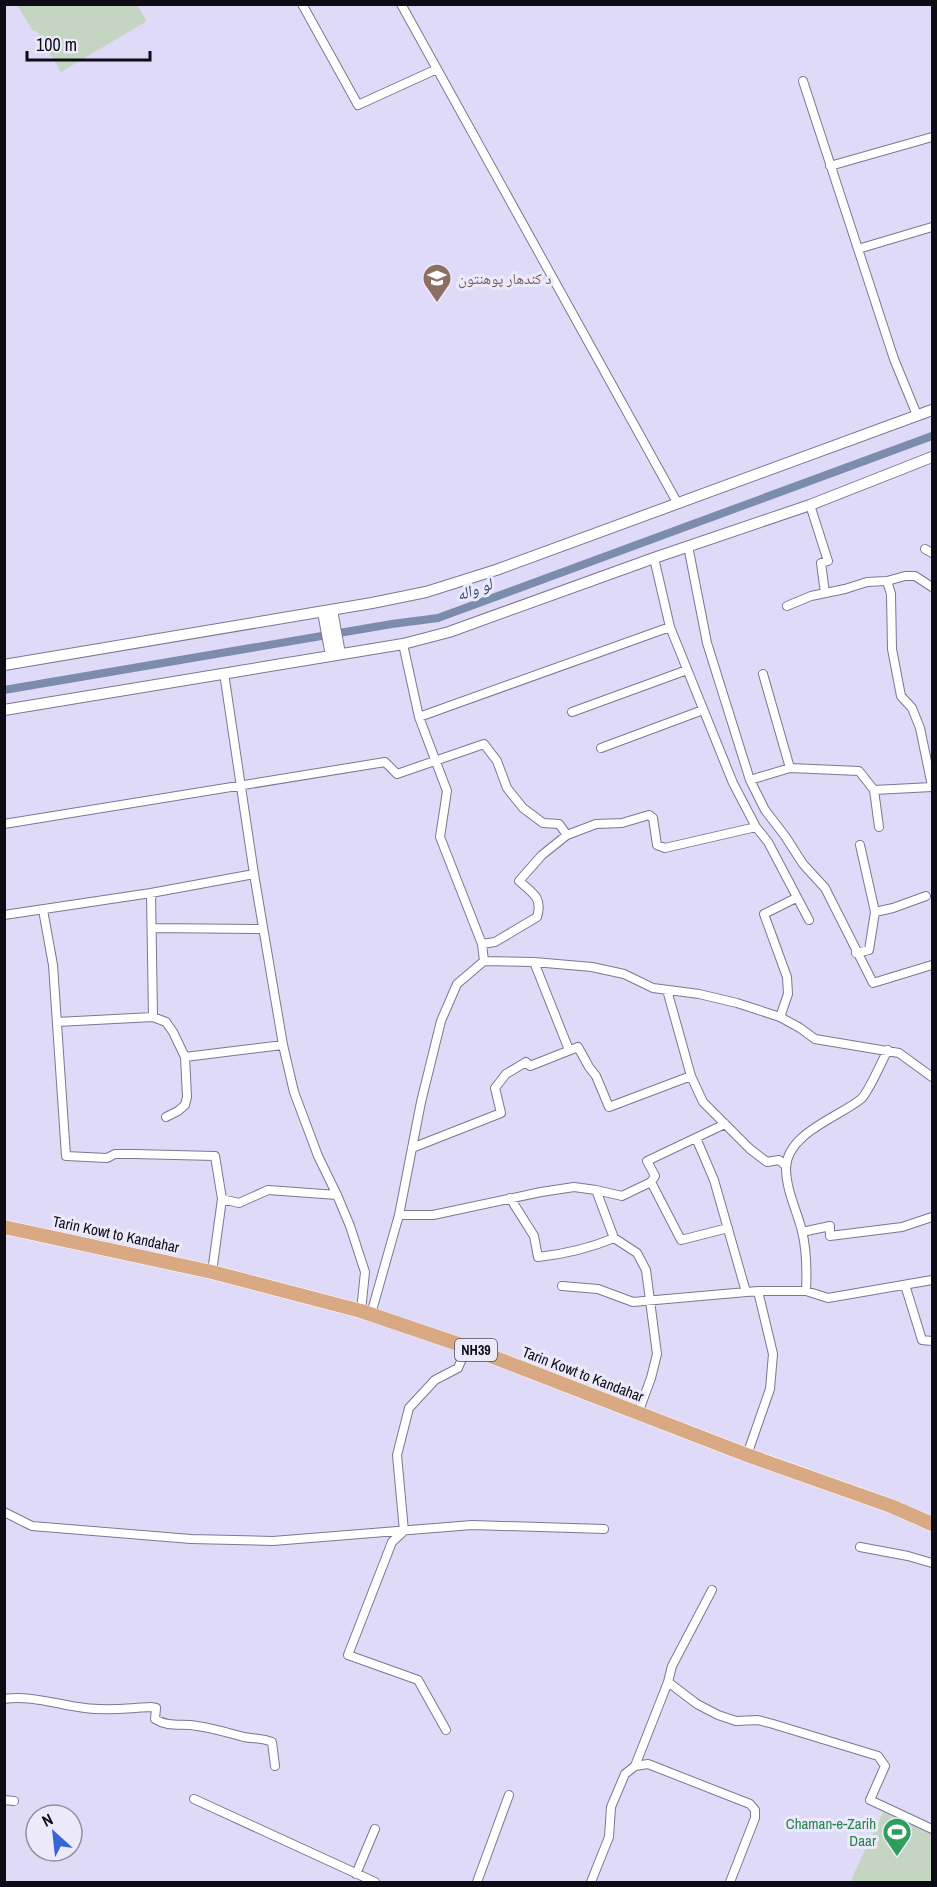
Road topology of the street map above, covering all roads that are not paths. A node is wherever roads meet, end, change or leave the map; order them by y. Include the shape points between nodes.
1 (302, 4) edge
2 (401, 4) edge
3 (437, 69) junction
4 (803, 81) dead end
5 (933, 137) edge
6 (830, 165) junction
7 (933, 227) edge
8 (858, 249) junction
9 (933, 410) edge
10 (917, 415) junction
11 (933, 457) edge
12 (678, 504) junction
13 (810, 505) junction
14 (688, 546) junction
15 (654, 558) junction
16 (887, 581) junction
17 (933, 587) edge
18 (825, 593) junction
19 (787, 606) dead end
20 (328, 611) junction
21 (670, 627) junction
22 (403, 644) junction
23 (336, 655) junction
24 (4, 665) edge
25 (687, 670) junction
26 (224, 673) junction
27 (763, 674) dead end
28 (4, 710) edge
29 (704, 710) junction
30 (572, 712) dead end
31 (419, 717) junction
32 (601, 748) dead end
33 (435, 759) junction
34 (790, 768) junction
35 (750, 780) junction
36 (241, 786) junction
37 (932, 787) edge
38 (874, 790) junction
39 (4, 824) edge
40 (879, 826) dead end
41 (756, 827) junction
42 (567, 835) junction
43 (860, 845) dead end
44 (254, 874) junction
45 (151, 892) junction
46 (926, 896) dead end
47 (796, 898) junction
48 (43, 910) junction
49 (875, 912) junction
50 (4, 915) edge
51 (809, 920) dead end
52 (152, 928) junction
53 (263, 929) junction
54 (482, 944) junction
55 (856, 954) junction
56 (484, 962) junction
57 (534, 962) junction
58 (933, 965) edge
59 (667, 990) junction
60 (153, 1017) junction
61 (780, 1017) junction
62 (57, 1023) junction
63 (283, 1045) junction
64 (569, 1050) junction
65 (888, 1050) junction
66 (184, 1057) junction
67 (691, 1076) junction
68 (933, 1077) edge
69 (166, 1118) dead end
70 (725, 1124) junction
71 (696, 1138) junction
72 (412, 1148) junction
73 (783, 1163) junction
74 (651, 1182) junction
75 (596, 1190) junction
76 (337, 1195) junction
77 (510, 1198) junction
78 (222, 1199) junction
79 (399, 1215) junction
80 (933, 1218) edge
81 (4, 1227) edge
82 (728, 1228) junction
83 (802, 1232) junction
84 (614, 1238) junction
85 (213, 1272) junction
86 (933, 1280) edge
87 (905, 1284) junction
88 (562, 1286) dead end
89 (758, 1291) junction
90 (806, 1291) junction
91 (746, 1292) junction
92 (651, 1300) junction
93 (366, 1313) junction
94 (933, 1341) edge
95 (467, 1347) junction
96 (638, 1413) junction
97 (747, 1455) junction
98 (4, 1512) edge
99 (933, 1524) edge
100 (604, 1529) dead end
101 (404, 1531) junction
102 (860, 1547) dead end
103 (933, 1563) edge
104 (712, 1590) dead end
105 (668, 1682) junction
106 (4, 1699) edge
107 (446, 1730) dead end
108 (275, 1766) dead end
109 (635, 1766) junction
110 (509, 1796) dead end
111 (194, 1799) dead end
112 (375, 1828) dead end
113 (933, 1829) edge
114 (356, 1874) junction
115 (375, 1882) edge
116 (477, 1882) edge
117 (591, 1882) edge
118 (730, 1882) edge

1 - 3 street via 358,105
2 - 3 street
3 - 12 street
4 - 6 street
5 - 6 street
6 - 8 street
7 - 8 street
8 - 10 street
9 - 10 street
10 - 12 street
11 - 13 street
12 - 20 street via 436,589
13 - 14 street
13 - 18 street via 828,561 820,563
14 - 15 street
14 - 35 street via 706,643
15 - 21 street
15 - 22 street via 449,632
16 - 17 street via 915,576
16 - 18 street
16 - 37 street via 891,594 892,648 902,696 920,728
18 - 19 street
20 - 23 street
20 - 24 street
21 - 25 street
21 - 31 street
22 - 23 street
22 - 31 street
23 - 26 street
25 - 29 street
25 - 30 street
26 - 28 street
26 - 36 street
27 - 34 street
29 - 32 street
29 - 41 street via 733,783
31 - 33 street
33 - 36 street via 397,774 385,762
33 - 42 street via 484,744 497,761 507,788 523,808 543,823 559,824
33 - 54 street via 447,791 440,837
34 - 35 street
34 - 38 street via 859,771
35 - 55 street via 765,810 825,888
36 - 39 street
36 - 44 street
37 - 38 street
38 - 40 street
41 - 42 street via 665,848 657,845 654,818 649,815 622,823 596,824
41 - 47 street via 768,842
42 - 54 street via 519,881 535,894 540,907 537,917 495,942
43 - 49 street
44 - 45 street
44 - 53 street
45 - 48 street
45 - 52 street
46 - 49 street
47 - 51 street
47 - 61 street via 764,914 788,977 788,994
48 - 50 street
48 - 62 street via 53,965
49 - 55 street via 869,950
52 - 53 street
52 - 60 street
53 - 63 street
54 - 56 street
55 - 58 street via 873,983
56 - 57 street
56 - 72 street via 457,984 441,1021
57 - 59 street via 592,967
57 - 64 street
59 - 61 street via 699,993
59 - 67 street
60 - 62 street
60 - 66 street via 166,1022
61 - 65 street via 815,1039
62 - 78 street via 66,1156 215,1156
63 - 66 street
63 - 76 street via 294,1092
64 - 67 street via 578,1047 609,1107
64 - 72 street via 530,1066 526,1062 506,1074 495,1088 501,1113
65 - 68 street via 899,1053
65 - 73 street via 863,1098 805,1134
66 - 69 street via 186,1105
67 - 70 street via 703,1102
70 - 71 street
70 - 73 street via 767,1162
71 - 74 street via 647,1161 655,1176
71 - 82 street
72 - 79 street
73 - 83 street
74 - 75 street via 622,1196
74 - 82 street via 681,1239
75 - 77 street via 574,1187
75 - 84 street
76 - 78 street via 268,1190 239,1203
76 - 93 street via 365,1272
77 - 79 street via 433,1215
77 - 84 street via 534,1236 538,1257 591,1248
78 - 85 street
79 - 93 street
80 - 83 street via 902,1227 830,1236 830,1227
81 - 85 main road, Tarin Kowt to Kandahar / NH39
82 - 91 street
83 - 90 street via 808,1261
84 - 92 street via 637,1253 646,1270
85 - 93 main road, Tarin Kowt to Kandahar / NH39
86 - 87 street
87 - 90 street via 828,1298
87 - 94 street via 922,1340
88 - 92 street via 598,1289 633,1302
89 - 90 street
89 - 91 street
89 - 97 street via 773,1354 770,1389
91 - 92 street
92 - 96 street via 657,1354
93 - 95 main road, Tarin Kowt to Kandahar / NH39
95 - 96 main road, Tarin Kowt to Kandahar / NH39
95 - 101 street via 458,1368 435,1380 410,1408 397,1455
96 - 97 main road, Tarin Kowt to Kandahar / NH39
97 - 99 main road, Tarin Kowt to Kandahar / NH39
98 - 101 street via 32,1526 191,1539 273,1542
100 - 101 street via 472,1525
101 - 107 street via 392,1542 348,1655 418,1680
102 - 103 street
104 - 105 street via 672,1666
105 - 109 street
105 - 113 street via 718,1715 736,1721 758,1720 878,1756 885,1766 870,1800
106 - 108 street via 34,1698 87,1709 152,1707 156,1708 155,1719 162,1723 194,1725 272,1742
109 - 117 street via 625,1774 611,1807 609,1837
109 - 118 street via 648,1764 750,1804 755,1810
110 - 116 street
111 - 114 street
112 - 114 street
114 - 115 street

